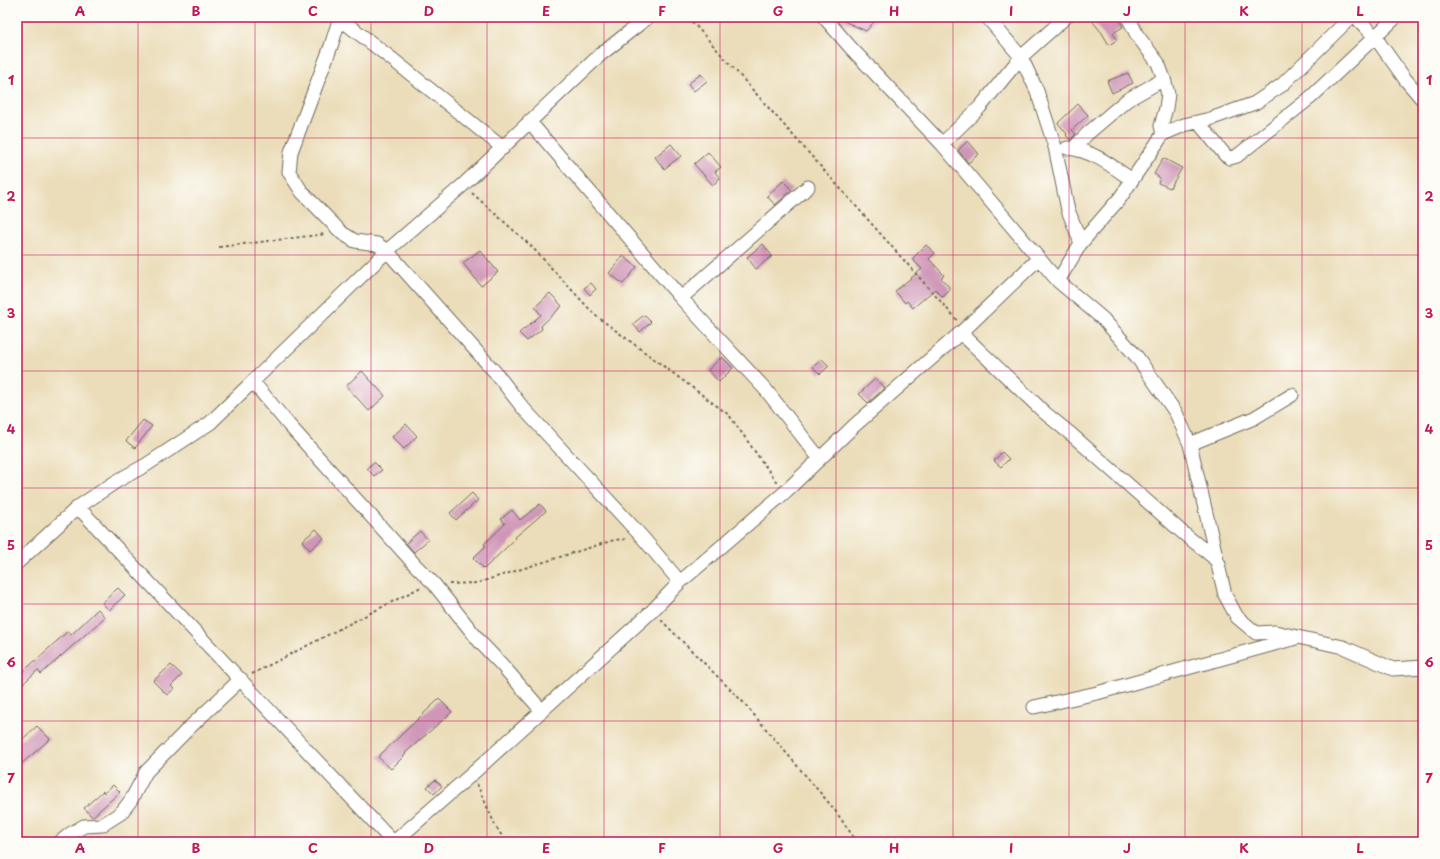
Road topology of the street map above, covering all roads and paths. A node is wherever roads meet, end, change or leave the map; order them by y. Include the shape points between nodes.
1 (648, 17) edge
2 (688, 17) edge
3 (824, 17) edge
4 (987, 17) edge
5 (1066, 17) edge
6 (1128, 17) edge
7 (1351, 17) edge
8 (1356, 17) edge
9 (1396, 17) edge
10 (340, 18) edge
11 (1375, 37) junction
12 (1021, 57) junction
13 (1164, 79) junction
14 (1423, 100) edge
15 (529, 121) junction
16 (1198, 122) junction
17 (1163, 134) junction
18 (942, 144) junction
19 (1055, 147) junction
20 (503, 148) junction
21 (1074, 148) junction
22 (1132, 180) junction
23 (463, 185) junction
24 (808, 187) dead end
25 (342, 232) junction
26 (1081, 243) junction
27 (219, 247) dead end
28 (387, 251) junction
29 (1038, 259) junction
30 (1058, 281) junction
31 (681, 298) junction
32 (963, 331) junction
33 (253, 382) junction
34 (1292, 395) dead end
35 (1190, 444) junction
36 (820, 459) junction
37 (784, 493) junction
38 (78, 507) junction
39 (17, 563) edge
40 (1219, 564) junction
41 (680, 582) junction
42 (652, 611) junction
43 (1300, 637) junction
44 (1423, 667) edge
45 (241, 679) junction
46 (1034, 707) dead end
47 (542, 711) junction
48 (472, 774) junction
49 (60, 842) edge
50 (394, 842) edge
51 (506, 842) edge
52 (857, 842) edge

1 - 15 street via 600,55
2 - 32 path
3 - 18 street
4 - 12 street
5 - 12 street
6 - 13 street via 1137,35 1158,63
7 - 16 street via 1282,85 1255,103
8 - 11 street
9 - 11 street
10 - 20 street
10 - 25 street via 290,152 289,172 302,192
11 - 14 street via 1405,80
11 - 16 street via 1310,98 1238,156 1230,158 1225,155
12 - 18 street via 980,107
12 - 19 street via 1037,92
13 - 17 street via 1168,94 1161,126
13 - 21 street via 1127,100
15 - 20 street
15 - 31 street
16 - 17 street
17 - 22 street
18 - 29 street
19 - 21 street
19 - 26 street via 1068,210
20 - 23 street
21 - 22 street via 1098,157
22 - 26 street
23 - 28 street
23 - 37 path via 531,246 595,314 729,415
24 - 31 street
25 - 27 path
25 - 28 street via 356,241 377,244
26 - 30 street
28 - 33 street
28 - 41 street via 495,372 523,408 643,538
29 - 30 street
29 - 32 street
30 - 35 street via 1103,319 1138,357 1176,414
31 - 36 street via 766,390
32 - 36 street
32 - 40 street via 1045,413
33 - 38 street via 210,423
33 - 47 street via 434,584 480,642
34 - 35 street via 1254,418
35 - 40 street
36 - 37 street
37 - 41 street
38 - 39 street
38 - 45 street
40 - 43 street via 1225,595 1237,617 1256,633 1275,632
41 - 42 street
42 - 47 street
42 - 52 path via 743,702 834,809
43 - 44 street via 1344,647 1393,669
43 - 46 street via 1097,693
45 - 49 street via 146,772 121,813 102,826 84,826
45 - 50 street
47 - 48 street
48 - 50 street
48 - 51 path via 496,827

